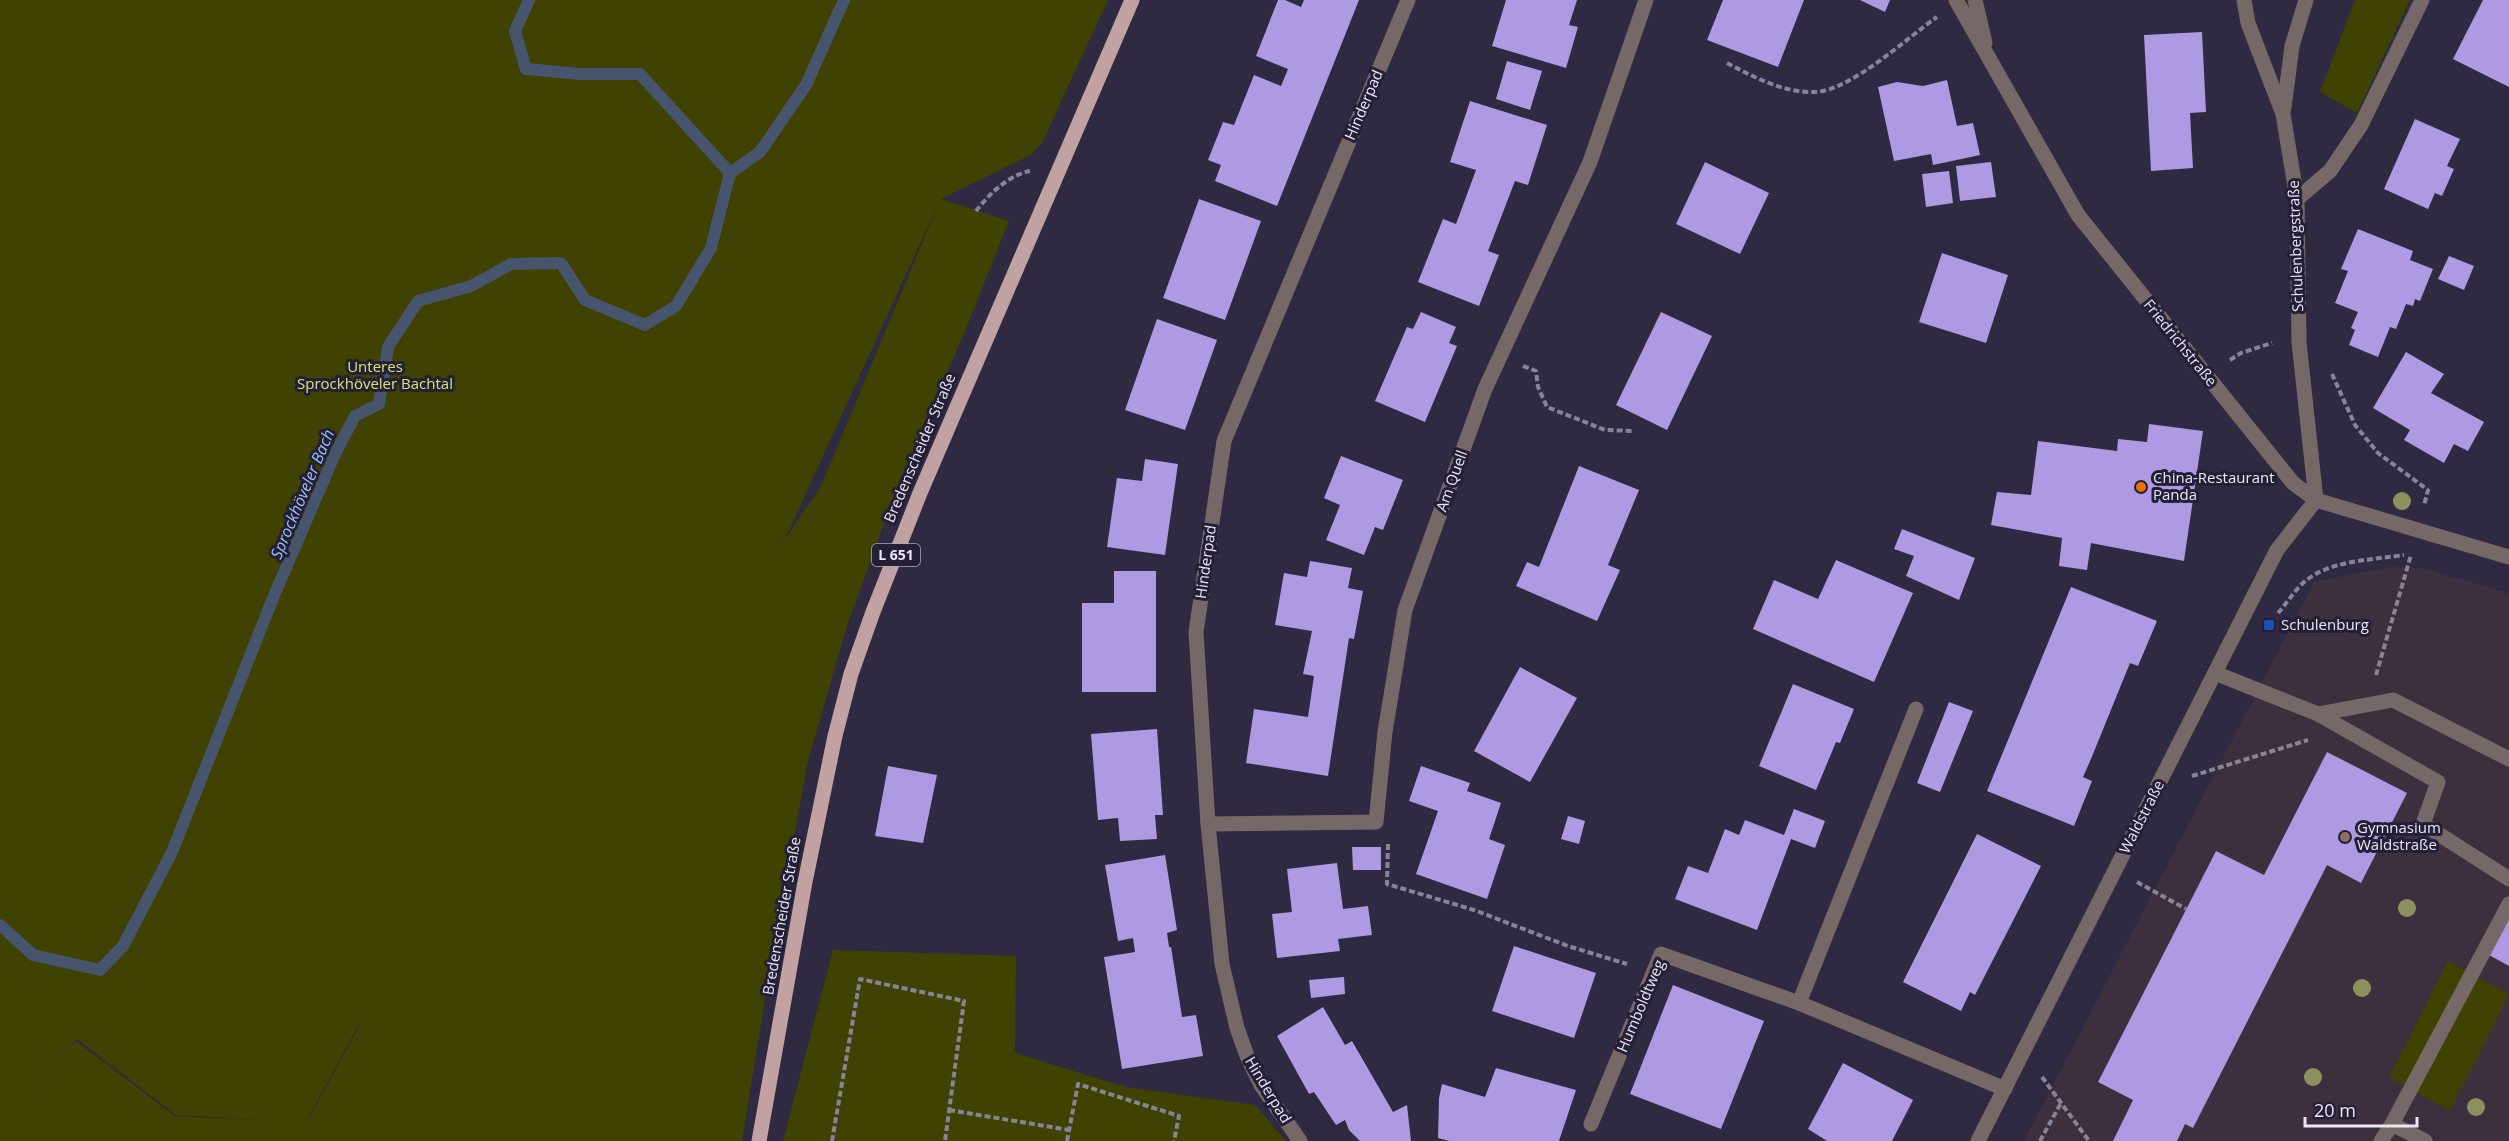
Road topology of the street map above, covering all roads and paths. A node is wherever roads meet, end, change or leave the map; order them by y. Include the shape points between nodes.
1 (1132, 0) edge
2 (1408, 0) edge
3 (1646, 0) edge
4 (1975, 0) edge
5 (2244, 0) edge
6 (2306, 0) edge
7 (2422, 0) edge
8 (1956, 1) edge
9 (1989, 60) junction
10 (1727, 63) dead end
11 (2283, 114) junction
12 (1060, 166) junction
13 (2297, 199) junction
14 (976, 211) dead end
15 (2299, 342) junction
16 (1500, 356) junction
17 (2207, 376) junction
18 (1634, 431) dead end
19 (2316, 500) junction
20 (2411, 554) dead end
21 (2509, 557) edge
22 (2242, 619) junction
23 (2215, 673) junction
24 (1916, 709) dead end
25 (2318, 714) junction
26 (2344, 729) junction
27 (2509, 759) edge
28 (2157, 788) junction
29 (1376, 822) junction
30 (1208, 824) junction
31 (2115, 871) junction
32 (2509, 879) edge
33 (2509, 904) edge
34 (2186, 909) dead end
35 (1632, 965) dead end
36 (1799, 1003) junction
37 (2023, 1053) junction
38 (2005, 1089) junction
39 (2061, 1103) junction
40 (949, 1110) junction
41 (1591, 1124) dead end
42 (2392, 1124) junction
43 (1069, 1130) junction
44 (759, 1141) edge
45 (832, 1141) edge
46 (945, 1141) edge
47 (1067, 1141) edge
48 (1174, 1141) edge
49 (1300, 1141) edge
50 (1978, 1141) edge
51 (2040, 1141) edge
52 (2089, 1141) edge
53 (2381, 1141) edge
54 (2425, 1141) edge

1 - 12 main road, Bredenscheider Straße / L 651
2 - 30 street, Hinderpad via 1224,441 1196,632
3 - 16 street, Am Quell via 1590,162
4 - 9 street
5 - 11 street, Schulenbergstraße via 2248,24
6 - 11 street via 2292,46
7 - 13 street via 2361,125 2330,171
8 - 9 street, Friedrichstraße
8 - 10 path via 1851,80 1817,92 1787,89
9 - 17 street, Friedrichstraße via 2078,215
11 - 13 street, Schulenbergstraße
12 - 14 path via 1022,172 989,194
12 - 44 main road, Bredenscheider Straße / L 651 via 920,493 851,675 805,882
13 - 15 street, Schulenbergstraße
15 - 17 path via 2254,348
15 - 19 street, Schulenbergstraße
16 - 18 path via 1536,371 1547,407 1605,430
16 - 29 street, Am Quell via 1405,610 1385,732
17 - 19 street, Friedrichstraße via 2293,483
19 - 21 street, Friedrichstraße
19 - 22 street, Waldstraße via 2277,550
20 - 22 path via 2339,565 2303,583 2278,613
22 - 23 street, Waldstraße
23 - 25 street
23 - 28 street, Waldstraße
24 - 36 street
25 - 26 street
25 - 27 street via 2393,700
26 - 28 path
26 - 32 street via 2438,782 2423,824
28 - 31 street, Waldstraße
29 - 30 street
29 - 35 path via 1389,829 1387,884
30 - 49 street, Hinderpad via 1222,964 1237,1028 1262,1085
31 - 34 path
31 - 37 street, Waldstraße
33 - 42 street
36 - 38 street, Humboldtweg
36 - 41 street, Humboldtweg via 1661,954
37 - 38 street, Waldstraße
37 - 39 path
38 - 50 street, Waldstraße
39 - 51 path
39 - 52 path
40 - 43 path
40 - 45 path via 964,1001 860,980
40 - 46 path
42 - 53 street
42 - 54 street
43 - 47 path
43 - 48 path via 1078,1084 1179,1116

